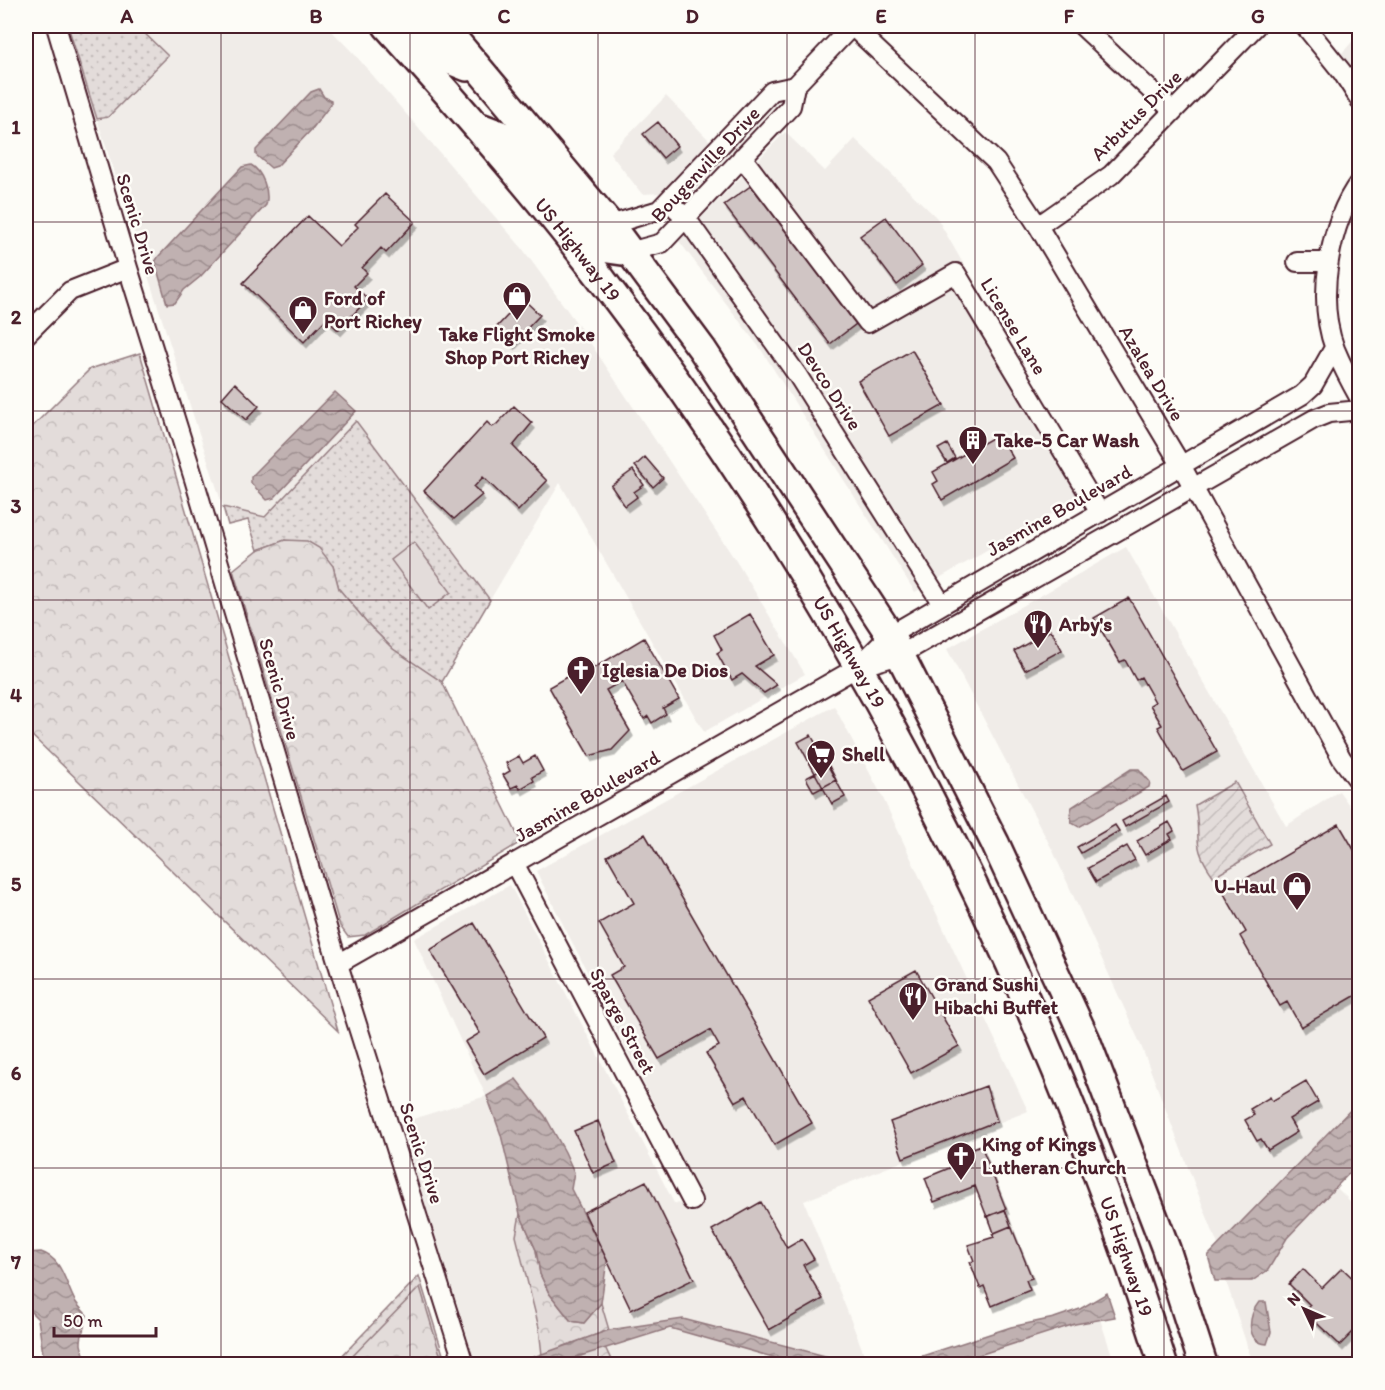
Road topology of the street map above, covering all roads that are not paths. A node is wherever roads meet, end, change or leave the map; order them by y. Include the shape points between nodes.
1 (56, 26) edge
2 (387, 26) edge
3 (417, 26) edge
4 (852, 26) edge
5 (1082, 26) edge
6 (1256, 26) edge
7 (1305, 26) edge
8 (455, 30) edge
9 (483, 70) junction
10 (795, 86) junction
11 (1359, 100) edge
12 (1173, 111) junction
13 (476, 125) junction
14 (742, 157) junction
15 (1359, 181) edge
16 (668, 201) junction
17 (686, 218) junction
18 (610, 225) junction
19 (1038, 226) junction
20 (629, 252) junction
21 (1297, 262) dead end
22 (1328, 262) junction
23 (128, 268) junction
24 (26, 335) edge
25 (1334, 348) junction
26 (1359, 399) edge
27 (1359, 410) edge
28 (1181, 465) junction
29 (1193, 488) junction
30 (1100, 513) junction
31 (1038, 549) junction
32 (1050, 570) junction
33 (942, 604) junction
34 (895, 645) junction
35 (858, 667) junction
36 (1359, 783) edge
37 (514, 863) junction
38 (338, 964) junction
39 (692, 1201) dead end
40 (464, 1365) edge
41 (1163, 1365) edge
42 (1203, 1365) edge

1 - 23 street, Scenic Drive
2 - 13 highway, US Highway 19
3 - 9 highway via 452,61
4 - 10 street, Bougenville Drive
4 - 19 street, Azalea Drive via 996,162
5 - 12 street
6 - 12 street, Arbutus Drive
7 - 11 street
8 - 9 highway, US Highway 19
9 - 18 highway, US Highway 19
10 - 14 street, Bougenville Drive via 791,106
10 - 16 street, Bougenville Drive via 772,91
12 - 19 street, Arbutus Drive via 1111,175
13 - 20 highway via 514,140 600,244
13 - 35 highway, US Highway 19 via 602,279 689,400 784,543
14 - 17 street, Bougenville Drive
14 - 30 street, License Lane via 868,323 956,273
15 - 22 street via 1345,202
16 - 17 street, Devco Drive
16 - 18 street, Bougenville Drive via 659,210
17 - 20 street, Bougenville Drive via 662,243
17 - 33 street, Devco Drive via 798,376
18 - 20 highway, US Highway 19
19 - 28 street, Azalea Drive
20 - 34 highway, US Highway 19 via 726,386
21 - 22 street
22 - 25 street via 1327,294
23 - 24 street via 70,291
23 - 38 street, Scenic Drive
25 - 26 street
25 - 28 street, Jasmine Boulevard via 1313,385 1302,395
27 - 29 street, Jasmine Boulevard via 1314,418
28 - 29 street, Azalea Drive
28 - 30 street, Jasmine Boulevard
29 - 32 street, Jasmine Boulevard
29 - 36 street, Azalea Drive via 1342,759
30 - 31 street, Jasmine Boulevard
31 - 32 street
31 - 33 street, Jasmine Boulevard
32 - 34 street, Jasmine Boulevard
33 - 34 street, Jasmine Boulevard
34 - 35 street, Jasmine Boulevard
34 - 42 highway, US Highway 19 via 995,843 1086,1041 1167,1249
35 - 37 street, Jasmine Boulevard
35 - 41 highway, US Highway 19 via 970,875 1047,1047 1106,1197
37 - 38 street, Jasmine Boulevard
37 - 39 street, Sparge Street
38 - 40 street, Scenic Drive

